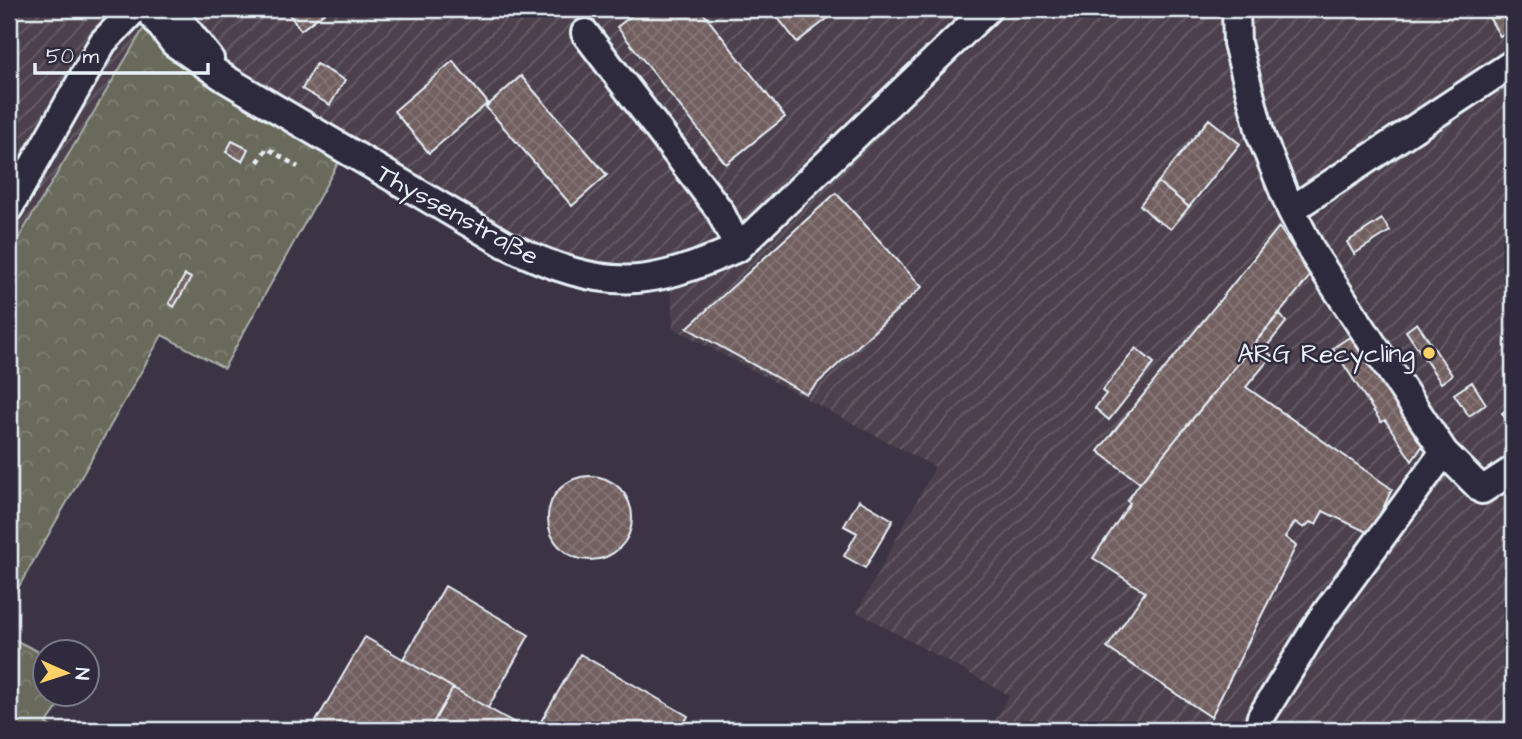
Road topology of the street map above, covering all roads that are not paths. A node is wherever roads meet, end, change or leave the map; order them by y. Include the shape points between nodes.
1 (135, 9) edge
2 (148, 9) edge
3 (171, 9) edge
4 (988, 9) edge
5 (1236, 9) edge
6 (585, 33) dead end
7 (1513, 63) edge
8 (226, 79) junction
9 (9, 208) edge
10 (1291, 210) junction
11 (738, 248) junction
12 (1444, 452) junction
13 (1513, 470) edge
14 (1258, 730) edge

1 - 9 street via 103,42
2 - 8 street, Thyssenstraße via 174,43
3 - 8 street, Thyssenstraße
4 - 11 street, Thyssenstraße
5 - 10 street via 1237,43 1261,136
6 - 11 street via 720,211
7 - 10 street
8 - 11 street, Thyssenstraße via 542,262 617,279 645,278 694,267
10 - 12 street via 1314,254
12 - 13 street via 1482,490
12 - 14 street via 1319,622 1261,717

